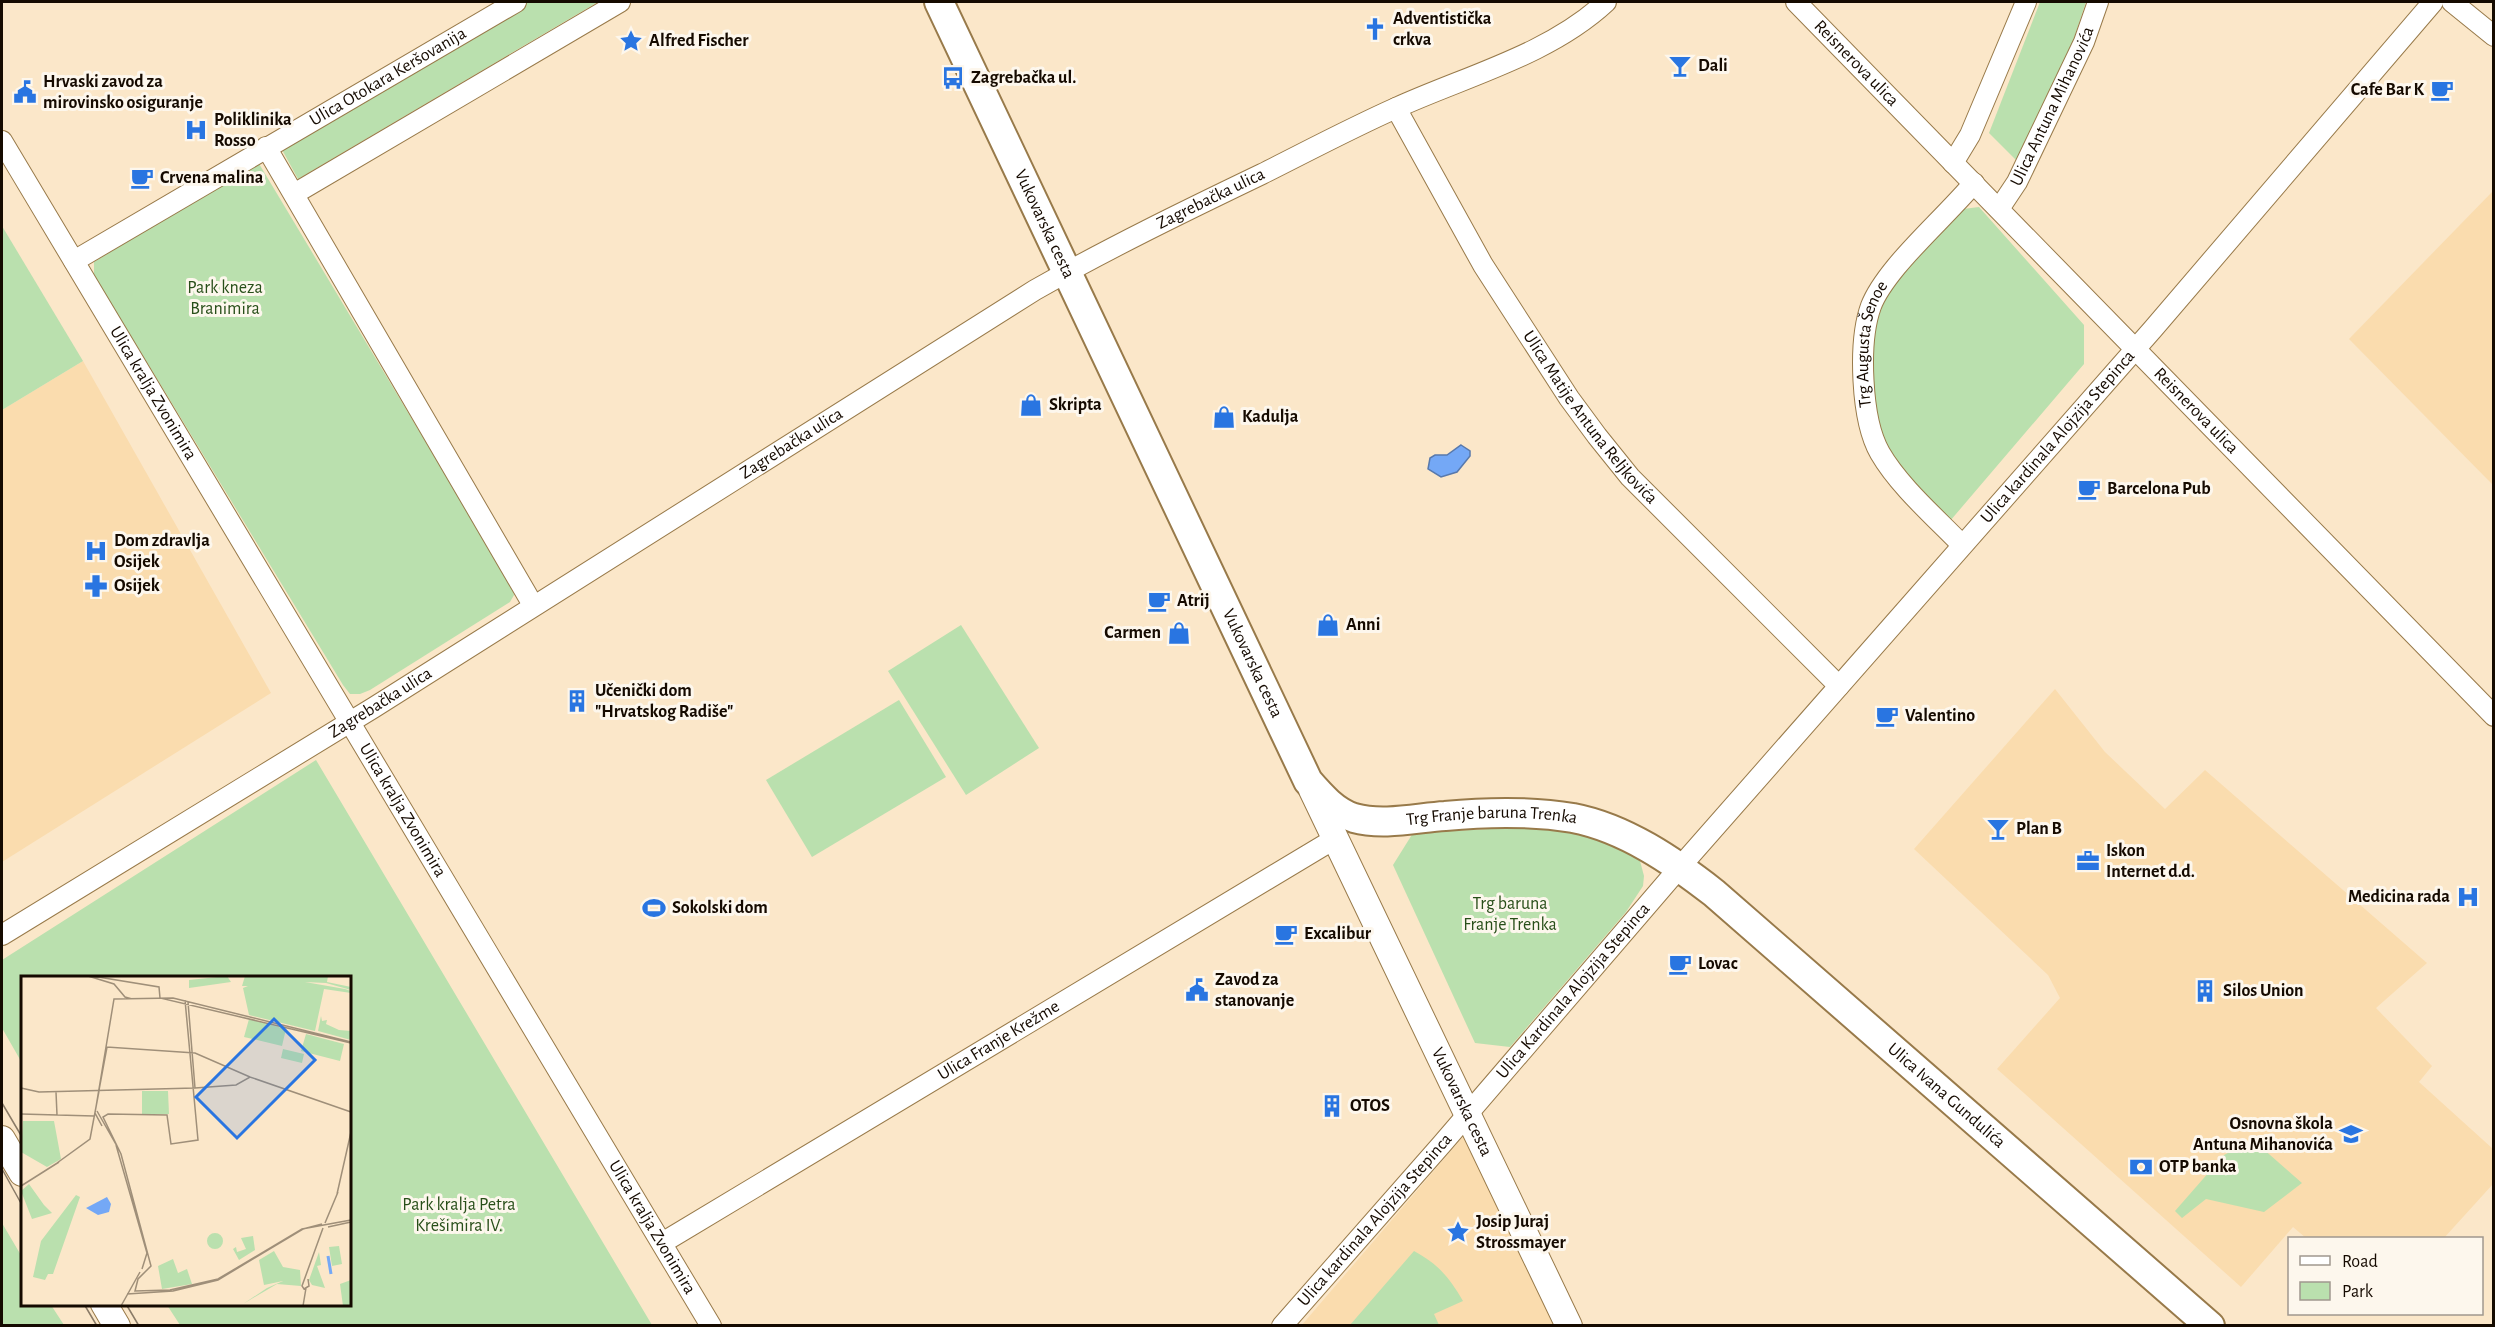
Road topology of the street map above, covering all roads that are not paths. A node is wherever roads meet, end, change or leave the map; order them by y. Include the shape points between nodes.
1 (516, 2) edge
2 (620, 2) edge
3 (939, 2) edge
4 (1606, 2) edge
5 (1796, 2) edge
6 (2026, 2) edge
7 (2098, 2) edge
8 (2433, 2) edge
9 (2452, 2) edge
10 (2493, 36) edge
11 (1396, 108) junction
12 (2, 141) edge
13 (266, 147) junction
14 (1953, 163) junction
15 (1974, 183) junction
16 (294, 194) junction
17 (1999, 209) junction
18 (74, 261) junction
19 (1068, 271) junction
20 (2135, 349) junction
21 (1962, 545) junction
22 (533, 605) junction
23 (1839, 686) junction
24 (2493, 716) edge
25 (350, 721) junction
26 (1308, 781) junction
27 (1336, 838) junction
28 (1680, 867) junction
29 (2, 935) edge
30 (1468, 1113) junction
31 (2, 1139) edge
32 (21, 1171) edge
33 (662, 1243) junction
34 (105, 1306) edge
35 (117, 1326) edge
36 (711, 1326) edge
37 (1282, 1326) edge
38 (1569, 1326) edge
39 (2210, 1326) edge

1 - 13 street, Ulica Otokara Keršovanija
2 - 16 street
3 - 19 main road, Vukovarska cesta
4 - 11 street, Zagrebačka ulica via 1566,33
5 - 14 street, Reisnerova ulica
6 - 14 street via 1970,135
7 - 17 street, Ulica Antuna Mihanovića via 2079,53 2017,182
8 - 20 street, Ulica kardinala Alojzija Stepinca
9 - 10 street
11 - 19 street, Zagrebačka ulica
11 - 23 street, Ulica Matije Antuna Reljkovića via 1483,265 1597,436 1630,477
12 - 18 street, Ulica kralja Zvonimira
13 - 16 street
13 - 18 street, Ulica Otokara Keršovanija
14 - 15 street, Reisnerova ulica
15 - 17 street, Reisnerova ulica
15 - 21 street, Trg Augusta Šenoe via 1895,268 1871,305 1864,337 1864,394 1879,452 1889,468
16 - 22 street
17 - 20 street, Reisnerova ulica
18 - 25 street, Ulica kralja Zvonimira
19 - 22 street, Zagrebačka ulica
19 - 26 main road, Vukovarska cesta
20 - 21 street, Ulica kardinala Alojzija Stepinca
20 - 24 street, Reisnerova ulica
21 - 23 street, Ulica kardinala Alojzija Stepinca
22 - 25 street, Zagrebačka ulica
23 - 28 street, Ulica kardinala Alojzija Stepinca
25 - 29 street, Zagrebačka ulica
25 - 33 street, Ulica kralja Zvonimira
26 - 27 street, Vukovarska cesta
26 - 28 main road, Trg Franje baruna Trenka via 1330,804 1352,817 1377,821 1482,814 1557,816 1626,837
27 - 30 street, Vukovarska cesta
27 - 33 street, Ulica Franje Krežme
28 - 30 street, Ulica Kardinala Alojzija Stepinca
28 - 39 main road, Ulica Ivana Gundulića
30 - 37 street, Ulica kardinala Alojzija Stepinca
30 - 38 street, Vukovarska cesta
31 - 32 street
33 - 36 street, Ulica kralja Zvonimira
34 - 35 street

